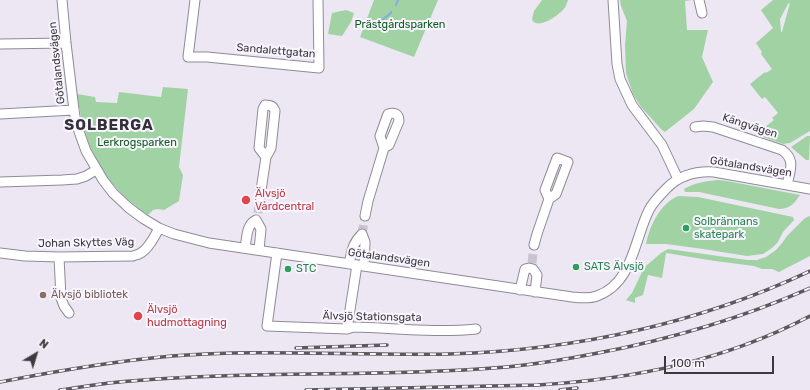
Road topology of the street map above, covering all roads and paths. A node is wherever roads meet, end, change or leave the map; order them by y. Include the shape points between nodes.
1 (62, 0) edge
2 (195, 0) edge
3 (318, 0) edge
4 (613, 0) edge
5 (699, 0) edge
6 (702, 13) dead end
7 (66, 43) junction
8 (0, 44) edge
9 (74, 110) junction
10 (0, 114) edge
11 (695, 127) dead end
12 (384, 148) dead end
13 (266, 157) junction
14 (96, 170) junction
15 (678, 179) junction
16 (0, 182) edge
17 (787, 185) junction
18 (810, 189) edge
19 (260, 197) tunnel mouth
20 (549, 199) dead end
21 (365, 216) tunnel mouth
22 (159, 228) junction
23 (534, 245) tunnel mouth
24 (246, 248) junction
25 (259, 250) junction
26 (0, 253) edge
27 (277, 253) junction
28 (25, 256) junction
29 (59, 257) junction
30 (0, 258) edge
31 (357, 265) junction
32 (520, 290) junction
33 (535, 292) junction
34 (69, 313) dead end
35 (347, 329) junction
36 (476, 329) dead end

1 - 7 street, Götalandsvägen
2 - 3 street, Sandalettgatan via 188,57 319,68
4 - 15 street via 620,79 632,105 662,145
5 - 6 street
7 - 8 street
7 - 9 street, Götalandsvägen
9 - 10 street
9 - 14 street, Götalandsvägen via 80,137
11 - 17 street, Kängvägen via 713,127 782,150 790,158 791,164
12 - 21 street
13 - 13 street via 271,148 275,112 270,105 265,105 263,109 259,148
13 - 19 street
14 - 16 street via 77,179
14 - 22 street, Götalandsvägen via 113,193 129,208
15 - 17 street, Götalandsvägen via 704,172
15 - 33 street, Götalandsvägen via 649,210 624,274 613,287 596,297 588,298
17 - 18 street, Götalandsvägen
20 - 23 street
22 - 24 street, Götalandsvägen via 209,243
22 - 29 street, Johan Skyttes Väg via 140,254
24 - 25 street, Götalandsvägen
24 - 25 street via 249,227 257,217 261,229
25 - 27 street, Götalandsvägen
26 - 28 street, Johan Skyttes Väg
27 - 31 street, Götalandsvägen
27 - 35 street, Älvsjö Stationsgata via 267,326
28 - 29 street, Johan Skyttes Väg
28 - 30 street, Johan Skyttes Väg
29 - 34 street via 61,298
31 - 32 street, Götalandsvägen
31 - 35 street
32 - 33 street, Götalandsvägen
32 - 33 street via 525,269 531,266 538,275
35 - 36 street, Älvsjö Stationsgata

